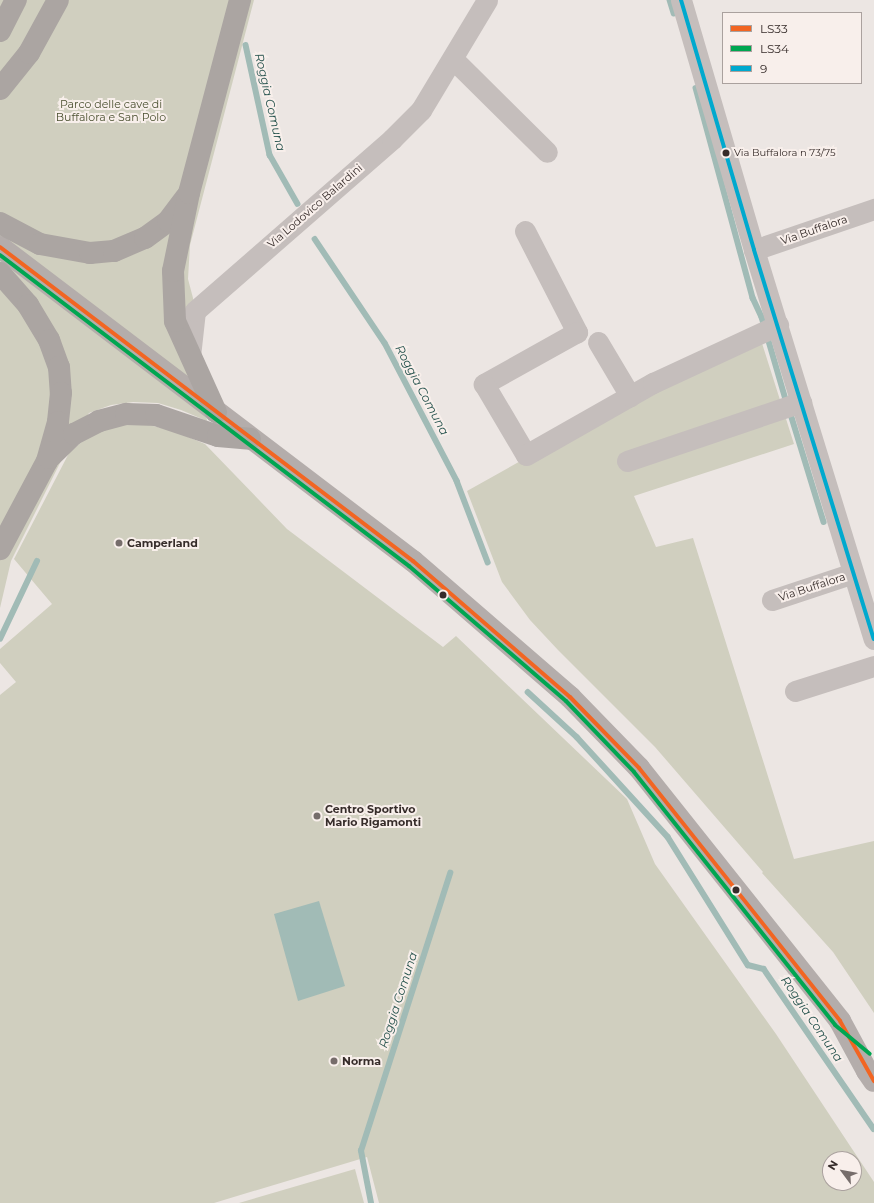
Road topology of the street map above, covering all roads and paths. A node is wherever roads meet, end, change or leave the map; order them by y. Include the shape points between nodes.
1 (41, 0) edge
2 (58, 0) edge
3 (240, 0) edge
4 (487, 0) edge
5 (681, 0) edge
6 (453, 59) junction
7 (0, 79) edge
8 (0, 89) edge
9 (547, 152) dead end
10 (189, 193) junction
11 (874, 209) edge
12 (0, 222) edge
13 (526, 231) dead end
14 (0, 248) edge
15 (754, 250) junction
16 (0, 273) edge
17 (778, 325) junction
18 (598, 342) dead end
19 (190, 356) junction
20 (630, 396) junction
21 (801, 402) junction
22 (216, 412) junction
23 (250, 439) junction
24 (47, 461) junction
25 (627, 461) dead end
26 (0, 549) edge
27 (853, 573) junction
28 (772, 600) dead end
29 (874, 639) edge
30 (874, 666) edge
31 (795, 691) dead end
32 (840, 1021) junction
33 (874, 1049) edge
34 (874, 1081) edge

1 - 7 highway
2 - 8 highway via 29,53
3 - 10 highway
4 - 6 street, Via Lodovico Balardini
5 - 15 street, Via Buffalora
6 - 9 street
6 - 19 street, Via Lodovico Balardini via 421,110 392,139 195,311
10 - 12 highway via 168,220 145,238 114,251 90,253 40,244
10 - 19 highway via 173,271 175,321
11 - 15 street, Via Buffalora
13 - 20 street via 577,332 484,384 526,455
14 - 22 main road
15 - 17 street, Via Buffalora
16 - 24 highway via 28,305 49,340 59,367 61,393 58,422
17 - 20 street
17 - 21 street, Via Buffalora
18 - 20 street
19 - 22 highway
21 - 25 street
21 - 27 street, Via Buffalora
22 - 23 main road
23 - 24 highway via 218,436 156,415 126,414 99,421 74,434
23 - 32 main road via 413,562 570,696 639,768
24 - 26 highway
27 - 28 street, Via Buffalora
27 - 29 street, Via Buffalora
30 - 31 street
32 - 33 main road
32 - 34 main road

